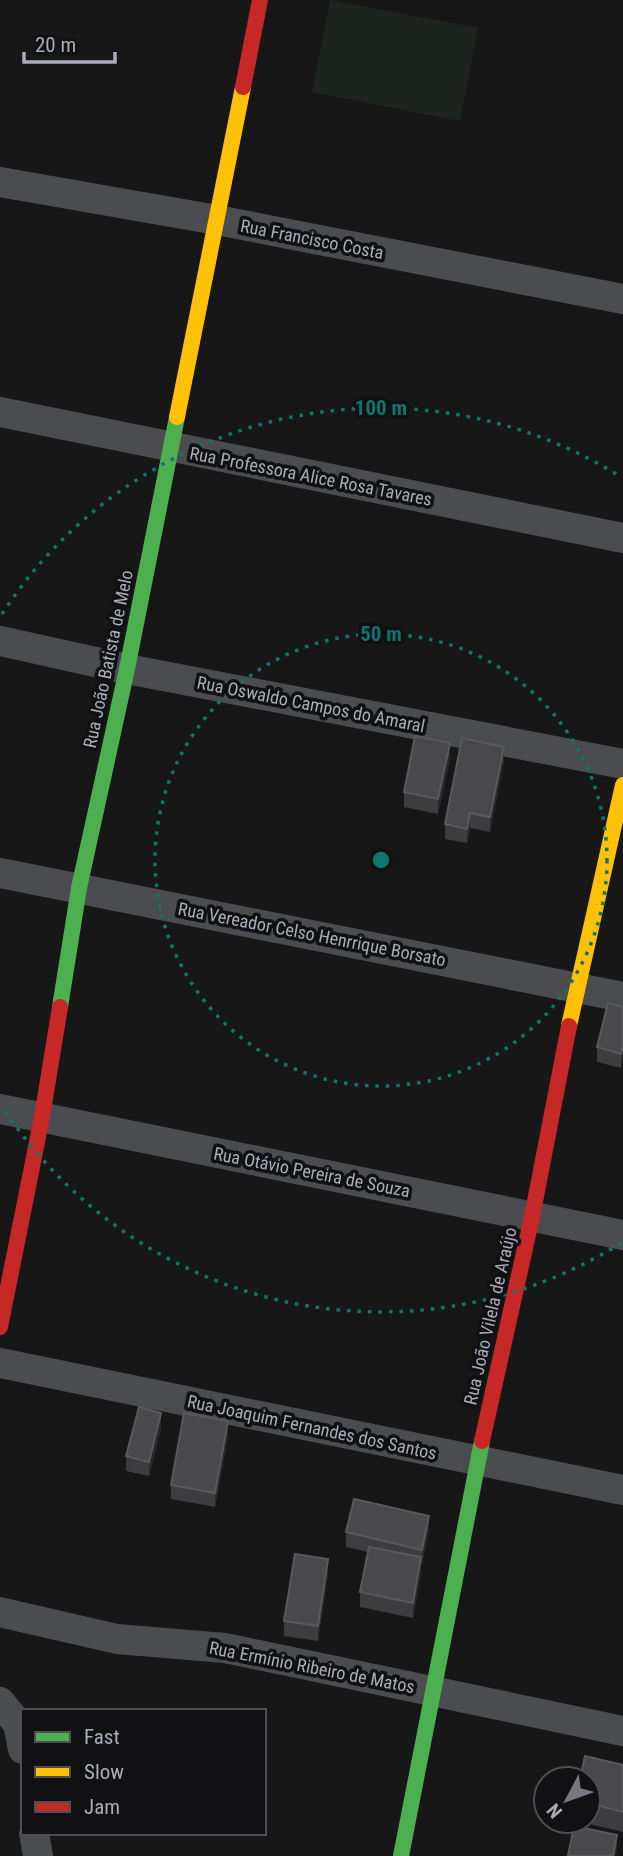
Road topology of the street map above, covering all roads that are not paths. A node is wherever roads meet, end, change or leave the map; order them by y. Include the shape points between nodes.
1 (260, 0) edge
2 (0, 181) edge
3 (217, 220) junction
4 (623, 299) edge
5 (0, 412) edge
6 (170, 448) junction
7 (623, 538) edge
8 (0, 640) edge
9 (127, 669) junction
10 (623, 764) edge
11 (623, 785) edge
12 (0, 873) edge
13 (79, 888) junction
14 (576, 987) junction
15 (623, 997) edge
16 (0, 1109) edge
17 (42, 1117) junction
18 (532, 1217) junction
19 (623, 1235) edge
20 (0, 1327) edge
21 (0, 1363) edge
22 (478, 1461) junction
23 (623, 1490) edge
24 (0, 1612) edge
25 (435, 1691) junction
26 (0, 1702) edge
27 (623, 1731) edge
28 (21, 1739) edge
29 (34, 1835) edge
30 (38, 1856) edge
31 (401, 1856) edge

1 - 3 street, Rua João Batista de Melo
2 - 3 street, Rua Francisco Costa
3 - 4 street, Rua Francisco Costa
3 - 6 street, Rua João Batista de Melo
5 - 6 street, Rua Professora Alice Rosa Tavares
6 - 7 street, Rua Professora Alice Rosa Tavares
6 - 9 street, Rua João Batista de Melo
8 - 9 street, Rua Oswaldo Campos do Amaral
9 - 10 street, Rua Oswaldo Campos do Amaral
9 - 13 street, Rua João Batista de Melo
11 - 14 street, Rua João Vilela de Araújo
12 - 13 street, Rua Vereador Celso Henrrique Borsato
13 - 14 street, Rua Vereador Celso Henrrique Borsato
13 - 17 street, Rua João Batista de Melo
14 - 15 street, Rua Vereador Celso Henrrique Borsato
14 - 18 street, Rua João Vilela de Araújo
16 - 17 street, Rua Otávio Pereira de Souza
17 - 18 street, Rua Otávio Pereira de Souza
17 - 20 street, Rua João Batista de Melo
18 - 19 street, Rua Otávio Pereira de Souza
18 - 22 street, Rua João Vilela de Araújo
21 - 22 street, Rua Joaquim Fernandes dos Santos
22 - 23 street, Rua Joaquim Fernandes dos Santos
22 - 25 street, Rua João Vilela de Araújo
24 - 25 street, Rua Ermínio Ribeiro de Matos via 117,1639 225,1648
25 - 27 street, Rua Ermínio Ribeiro de Matos
25 - 31 street, Rua João Vilela de Araújo
26 - 28 street via 18,1724
29 - 30 street

